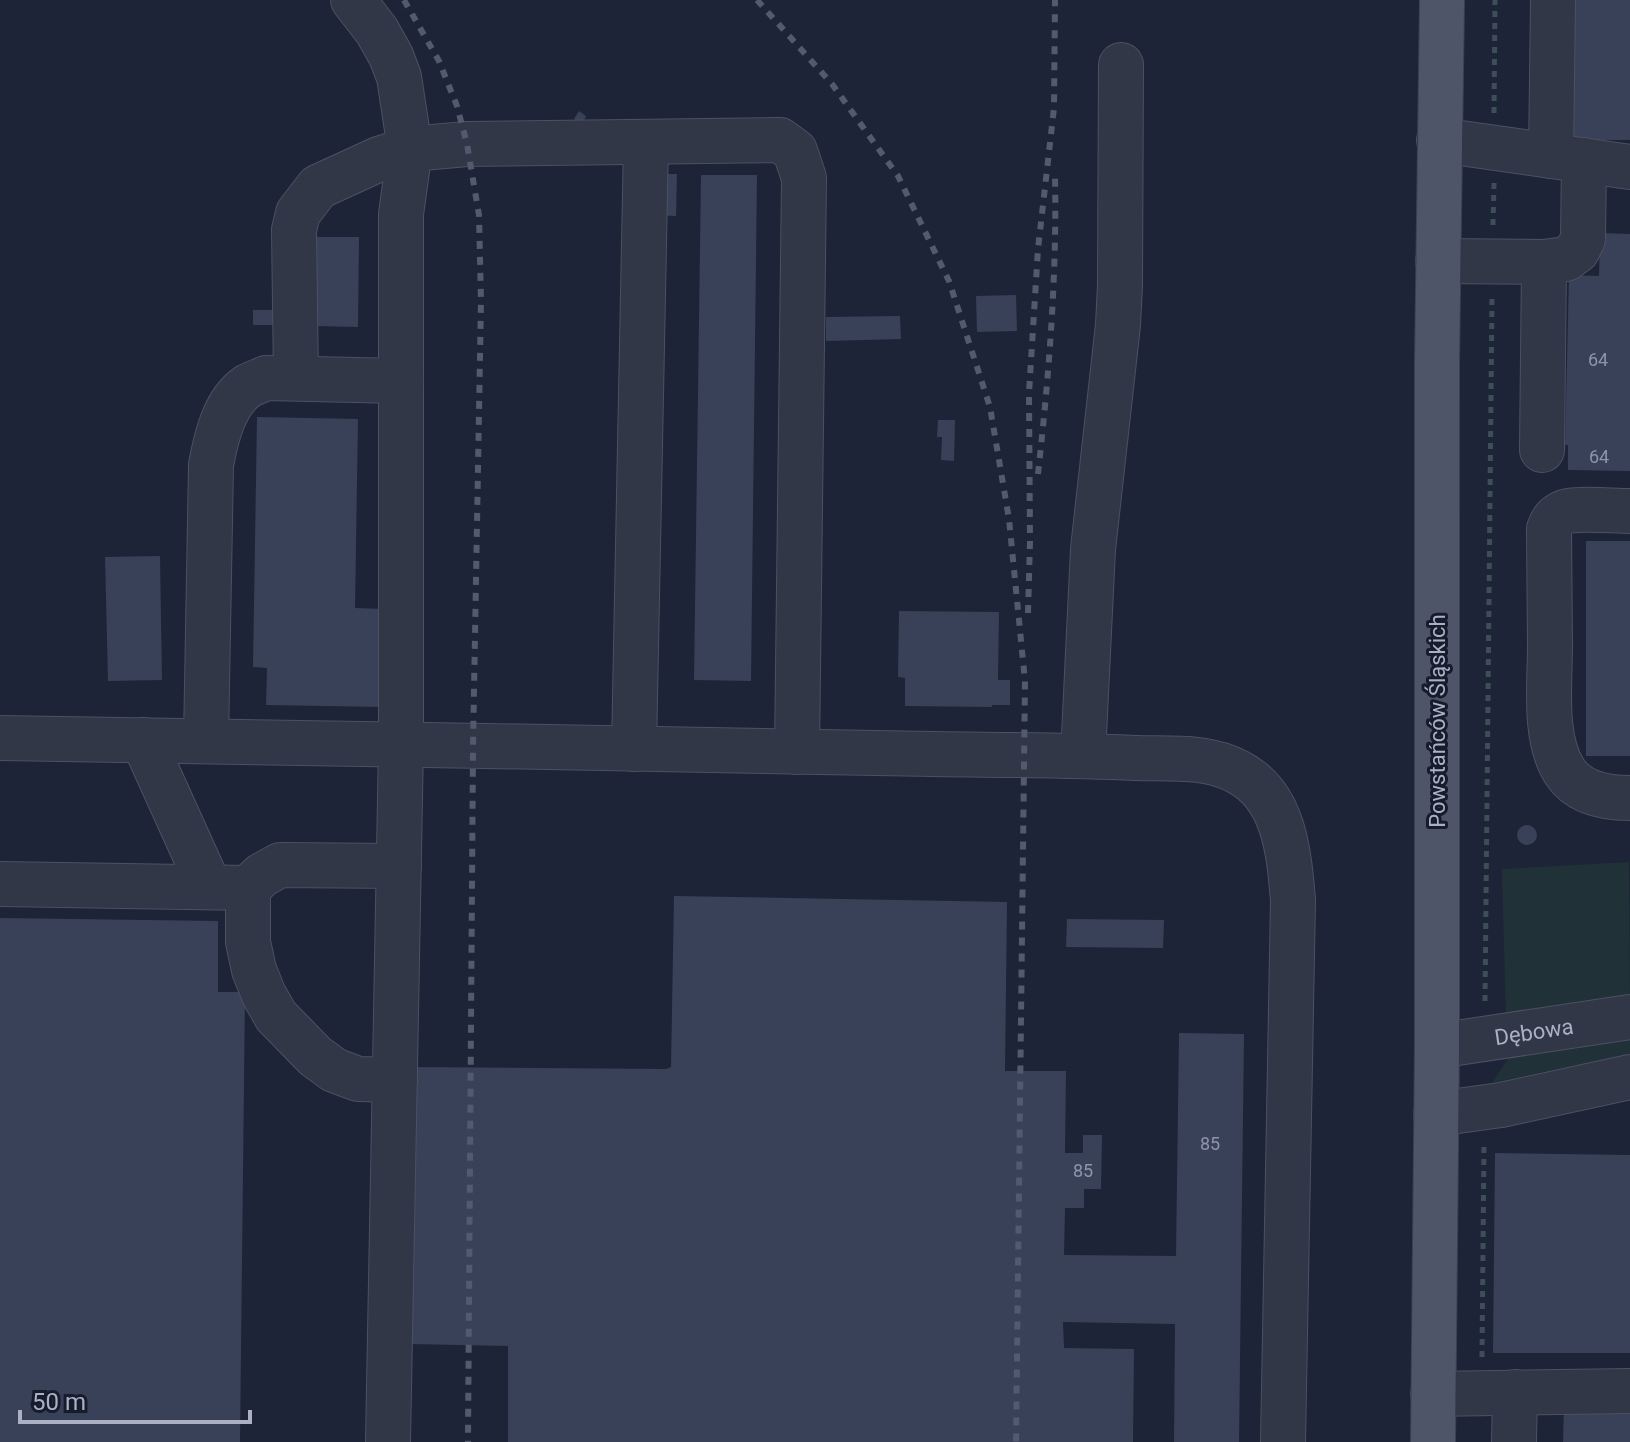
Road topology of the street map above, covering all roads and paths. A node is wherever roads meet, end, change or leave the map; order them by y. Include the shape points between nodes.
1 (353, 0) edge
2 (1442, 0) edge
3 (1495, 0) edge
4 (1553, 0) edge
5 (1121, 65) dead end
6 (1439, 140) junction
7 (646, 142) junction
8 (1494, 148) junction
9 (410, 149) junction
10 (1567, 158) junction
11 (1630, 167) edge
12 (1438, 261) junction
13 (1493, 262) junction
14 (1544, 262) junction
15 (296, 378) junction
16 (401, 381) junction
17 (1542, 450) dead end
18 (1630, 511) edge
19 (0, 738) edge
20 (143, 740) junction
21 (206, 741) junction
22 (401, 745) junction
23 (634, 749) junction
24 (797, 752) junction
25 (1083, 756) junction
26 (1630, 798) edge
27 (399, 866) junction
28 (0, 884) edge
29 (229, 887) junction
30 (1630, 1017) edge
31 (1485, 1039) junction
32 (1437, 1046) junction
33 (1630, 1077) edge
34 (395, 1080) junction
35 (1485, 1108) junction
36 (1436, 1114) junction
37 (1630, 1391) edge
38 (1498, 1393) junction
39 (1433, 1394) junction
40 (388, 1442) edge
41 (1283, 1442) edge
42 (1433, 1442) edge
43 (1514, 1442) edge

1 - 9 street via 391,56
2 - 6 main road, Powstańców Śląskich
3 - 8 path
4 - 10 street
5 - 25 street via 1118,325 1093,549
6 - 8 street
6 - 12 main road, Powstańców Śląskich
7 - 9 street
7 - 23 street
7 - 24 street via 780,140 795,151 804,178
8 - 10 street
8 - 13 path
9 - 15 street via 318,187 298,213
9 - 16 street via 401,214
10 - 11 street
10 - 14 street via 1583,239 1566,259
12 - 13 street
12 - 32 main road, Powstańców Śląskich
13 - 14 street
13 - 31 path
14 - 17 street
15 - 16 street
15 - 21 street via 266,378 249,385 235,397 215,444
16 - 22 street
18 - 26 street via 1568,511 1549,529 1551,718 1558,759 1580,787
19 - 20 street
20 - 21 street
20 - 29 street
21 - 22 street
22 - 23 street
22 - 27 street
23 - 24 street
24 - 25 street
25 - 41 street via 1215,762 1255,785 1284,831 1293,900
27 - 29 street via 280,865
27 - 34 street
28 - 29 street
29 - 34 street via 254,970 276,1016 334,1070 358,1079
30 - 31 street, Dębowa
31 - 32 street, Dębowa
32 - 36 main road, Powstańców Śląskich
33 - 35 street
34 - 40 street
35 - 36 street
35 - 38 path
36 - 39 main road, Powstańców Śląskich
37 - 38 street
38 - 39 street
38 - 43 street
39 - 42 main road, Powstańców Śląskich

